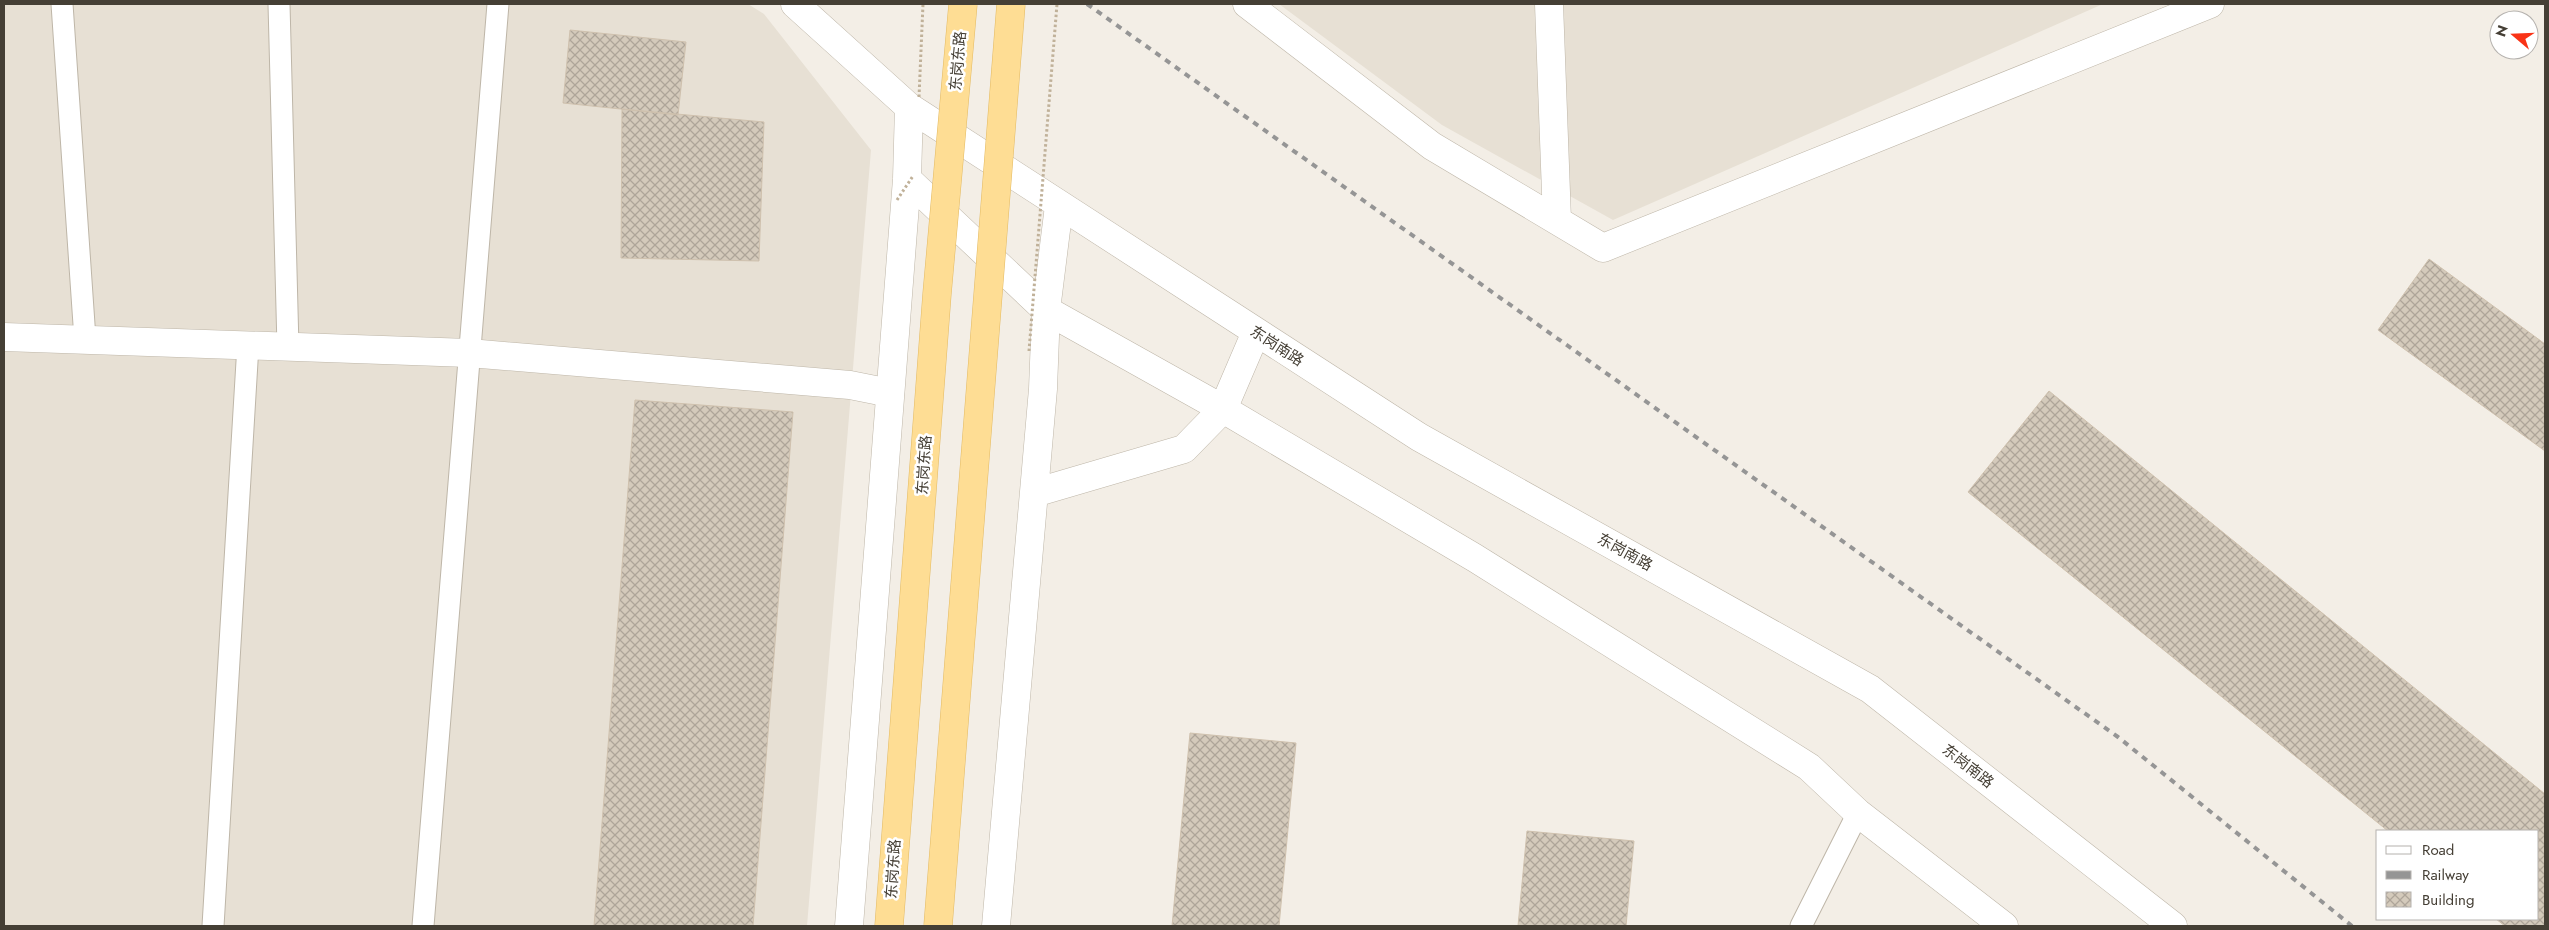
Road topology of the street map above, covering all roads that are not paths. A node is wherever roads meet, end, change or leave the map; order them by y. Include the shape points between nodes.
1 (62, 4) edge
2 (279, 4) edge
3 (498, 4) edge
4 (796, 4) edge
5 (963, 4) edge
6 (1010, 4) edge
7 (1247, 4) edge
8 (1549, 4) edge
9 (2210, 4) edge
10 (2175, 10) edge
11 (914, 103) junction
12 (906, 184) junction
13 (1059, 206) junction
14 (1557, 220) junction
15 (1046, 310) junction
16 (1256, 332) junction
17 (4, 337) edge
18 (85, 339) junction
19 (248, 345) junction
20 (288, 347) junction
21 (468, 353) junction
22 (890, 392) junction
23 (1223, 409) junction
24 (1034, 493) junction
25 (1858, 813) junction
26 (213, 926) edge
27 (422, 926) edge
28 (849, 926) edge
29 (889, 926) edge
30 (938, 926) edge
31 (996, 926) edge
32 (1801, 926) edge
33 (2004, 926) edge
34 (2173, 926) edge

1 - 18 lane
2 - 20 lane
3 - 21 lane
4 - 11 street, 东岗南路
5 - 29 main road, 东岗东路, bridge via 936,304
6 - 30 main road, bridge
7 - 14 street via 1432,146
8 - 14 street
9 - 10 street
10 - 14 street via 1603,248
11 - 12 street
11 - 13 street, 东岗南路
12 - 15 street
12 - 22 street
13 - 15 street
13 - 16 street, 东岗南路
15 - 23 street
15 - 24 street
16 - 23 street
16 - 34 street, 东岗南路 via 1419,437 1870,689
17 - 18 street
18 - 19 street
19 - 20 street
19 - 26 lane
20 - 21 street
21 - 22 street via 850,385
21 - 27 lane
22 - 28 street
23 - 24 street via 1184,449
23 - 25 street via 1475,558 1809,767
24 - 31 street
25 - 32 lane
25 - 33 street

